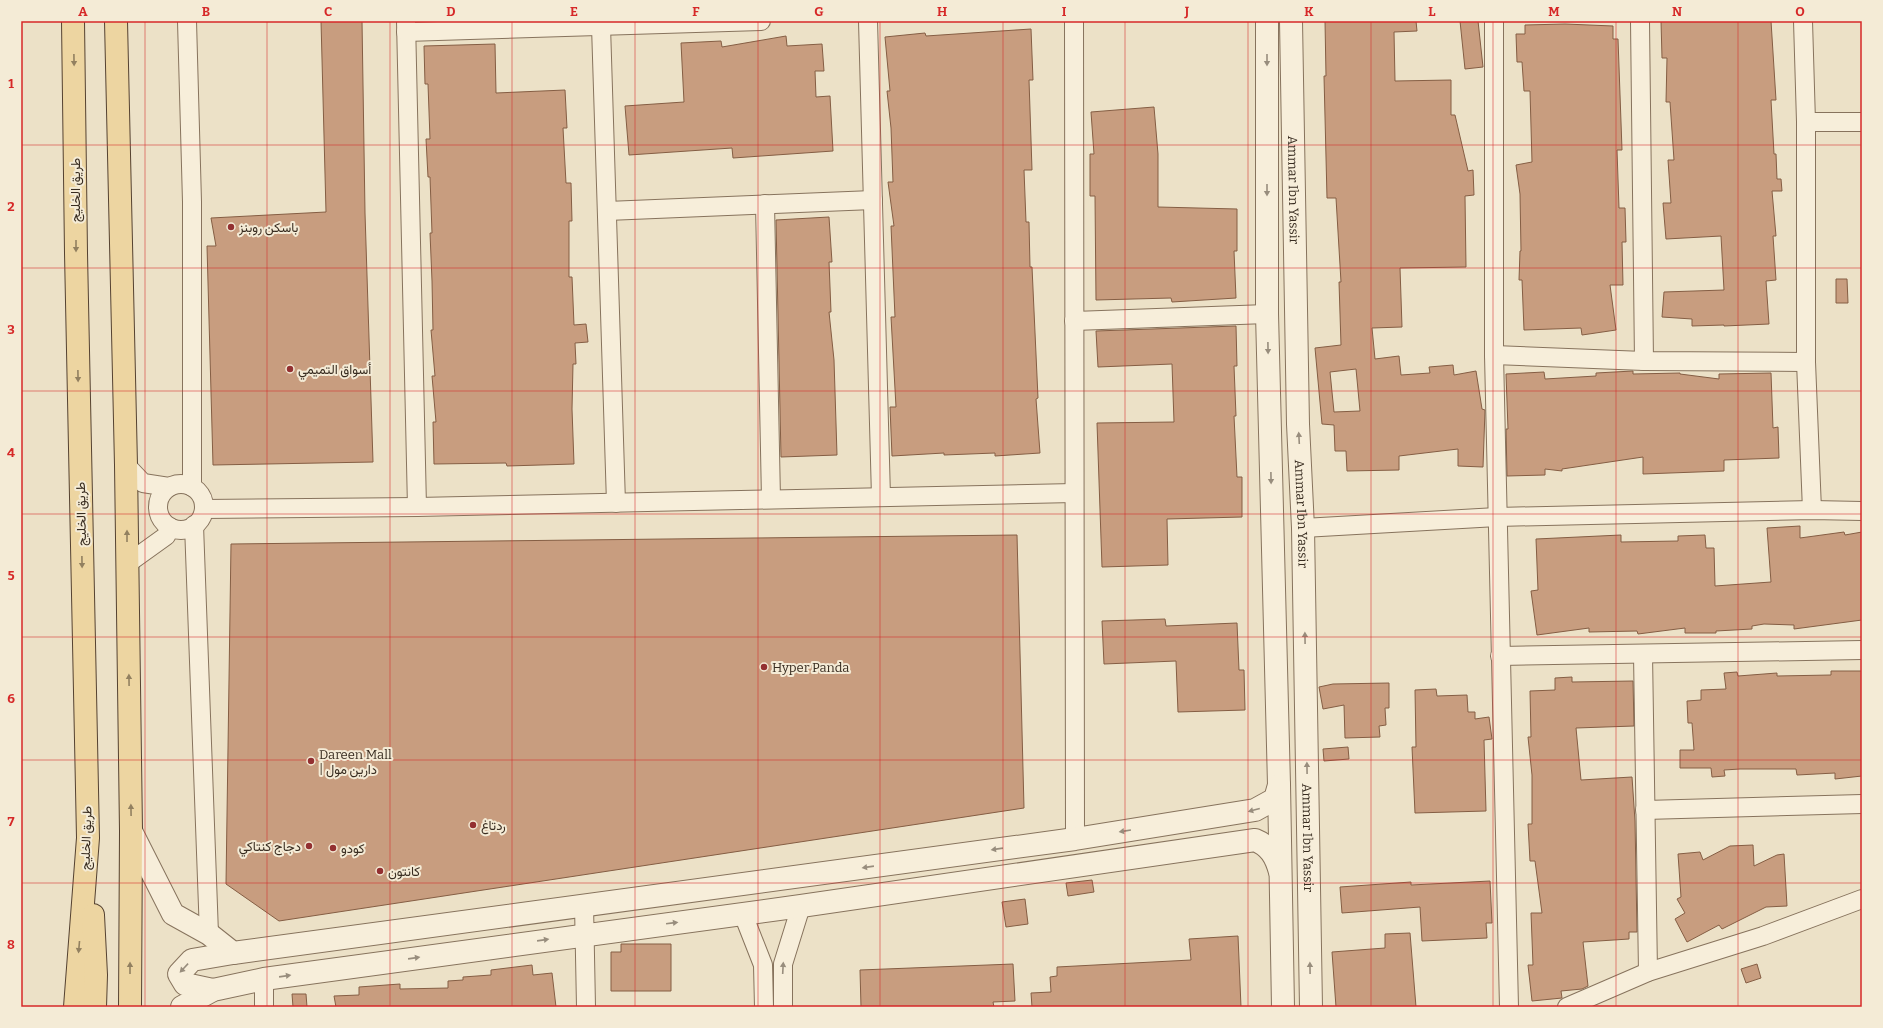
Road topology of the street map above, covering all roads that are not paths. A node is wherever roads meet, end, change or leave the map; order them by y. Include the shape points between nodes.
1 (73, 21) edge
2 (116, 21) edge
3 (187, 21) edge
4 (735, 21) edge
5 (761, 21) edge
6 (868, 21) edge
7 (1074, 21) edge
8 (1267, 21) edge
9 (1291, 21) edge
10 (1494, 21) edge
11 (1640, 21) edge
12 (1803, 21) edge
13 (406, 26) edge
14 (601, 26) junction
15 (1806, 122) junction
16 (1862, 122) edge
17 (873, 200) junction
18 (765, 204) junction
19 (607, 211) junction
20 (1267, 314) junction
21 (1074, 321) junction
22 (1494, 355) junction
23 (1644, 361) junction
24 (1806, 362) junction
25 (126, 465) junction
26 (192, 487) junction
27 (169, 488) junction
28 (1074, 493) junction
29 (881, 497) junction
30 (771, 499) junction
31 (616, 503) junction
32 (417, 507) junction
33 (204, 509) junction
34 (1812, 510) junction
35 (1862, 511) edge
36 (1497, 517) junction
37 (194, 525) junction
38 (170, 527) junction
39 (1303, 528) junction
40 (127, 564) junction
41 (1862, 650) edge
42 (1643, 654) junction
43 (1500, 656) junction
44 (1279, 785) junction
45 (1862, 804) edge
46 (1645, 810) junction
47 (131, 831) junction
48 (88, 838) junction
49 (1075, 839) junction
50 (1280, 872) junction
51 (1862, 899) edge
52 (584, 905) junction
53 (801, 906) junction
54 (743, 914) junction
55 (208, 934) junction
56 (585, 934) junction
57 (233, 953) junction
58 (1282, 953) junction
59 (1648, 972) junction
60 (264, 979) junction
61 (213, 990) junction
62 (75, 1007) edge
63 (95, 1007) edge
64 (130, 1007) edge
65 (182, 1007) edge
66 (264, 1007) edge
67 (586, 1007) edge
68 (764, 1007) edge
69 (783, 1007) edge
70 (1283, 1007) edge
71 (1293, 1007) edge
72 (1311, 1007) edge
73 (1508, 1007) edge
74 (1567, 1007) edge

1 -> 48 main road, طريق الخليج
2 - 25 main road
3 - 26 street via 192,202
4 - 5 street
4 - 14 street
6 - 17 street
7 - 21 street
8 -> 20 street, Ammar Ibn Yassir
39 -> 9 street, Ammar Ibn Yassir via 1298,424
10 - 22 street
11 - 23 street
12 - 15 street
13 - 14 street
13 - 32 street
14 - 19 street
15 - 16 street
15 - 24 street
17 - 18 street
17 - 29 street
18 - 19 street
18 - 30 street
19 - 31 street
20 - 21 street
20 -> 44 street, Ammar Ibn Yassir
21 - 28 street
22 - 23 street
22 - 36 street
23 - 24 street
24 - 34 street
25 - 27 street via 143,483
40 -> 25 main road
26 - 27 street via 180,484
26 - 33 street via 201,496
27 - 38 street via 160,498 158,511
28 - 29 street
28 - 49 street
29 - 30 street
30 - 31 street
31 - 32 street
32 - 33 street
33 - 37 street
34 - 35 street
34 - 36 street
36 - 39 street
36 - 43 street
37 - 38 street via 183,530
37 - 55 street
38 - 40 street via 166,536
72 -> 39 street, Ammar Ibn Yassir
47 -> 40 main road
41 - 42 street
42 - 43 street
42 - 46 street
43 - 73 street
44 -> 49 street via 1275,799 1256,810
44 - 50 street, Ammar Ibn Yassir
45 - 46 street
46 - 59 street
47 - 55 street via 173,914
64 -> 47 main road
48 -> 62 main road, طريق الخليج
48 - 63 main road via 96,967
49 -> 52 street
50 - 53 street via 1277,860 1270,850 1255,840
50 - 58 street, Ammar Ibn Yassir
51 - 59 street via 1763,936
52 - 56 street
52 - 57 street
53 - 54 street
69 -> 53 street via 783,964
56 -> 54 street
54 - 68 street via 763,965
55 - 57 street
60 -> 56 street
56 - 67 street
57 -> 61 street via 192,960 179,974 186,984
58 - 70 street, Ammar Ibn Yassir
58 - 71 street
59 - 74 street
60 - 61 street
60 - 66 street
61 - 65 street

